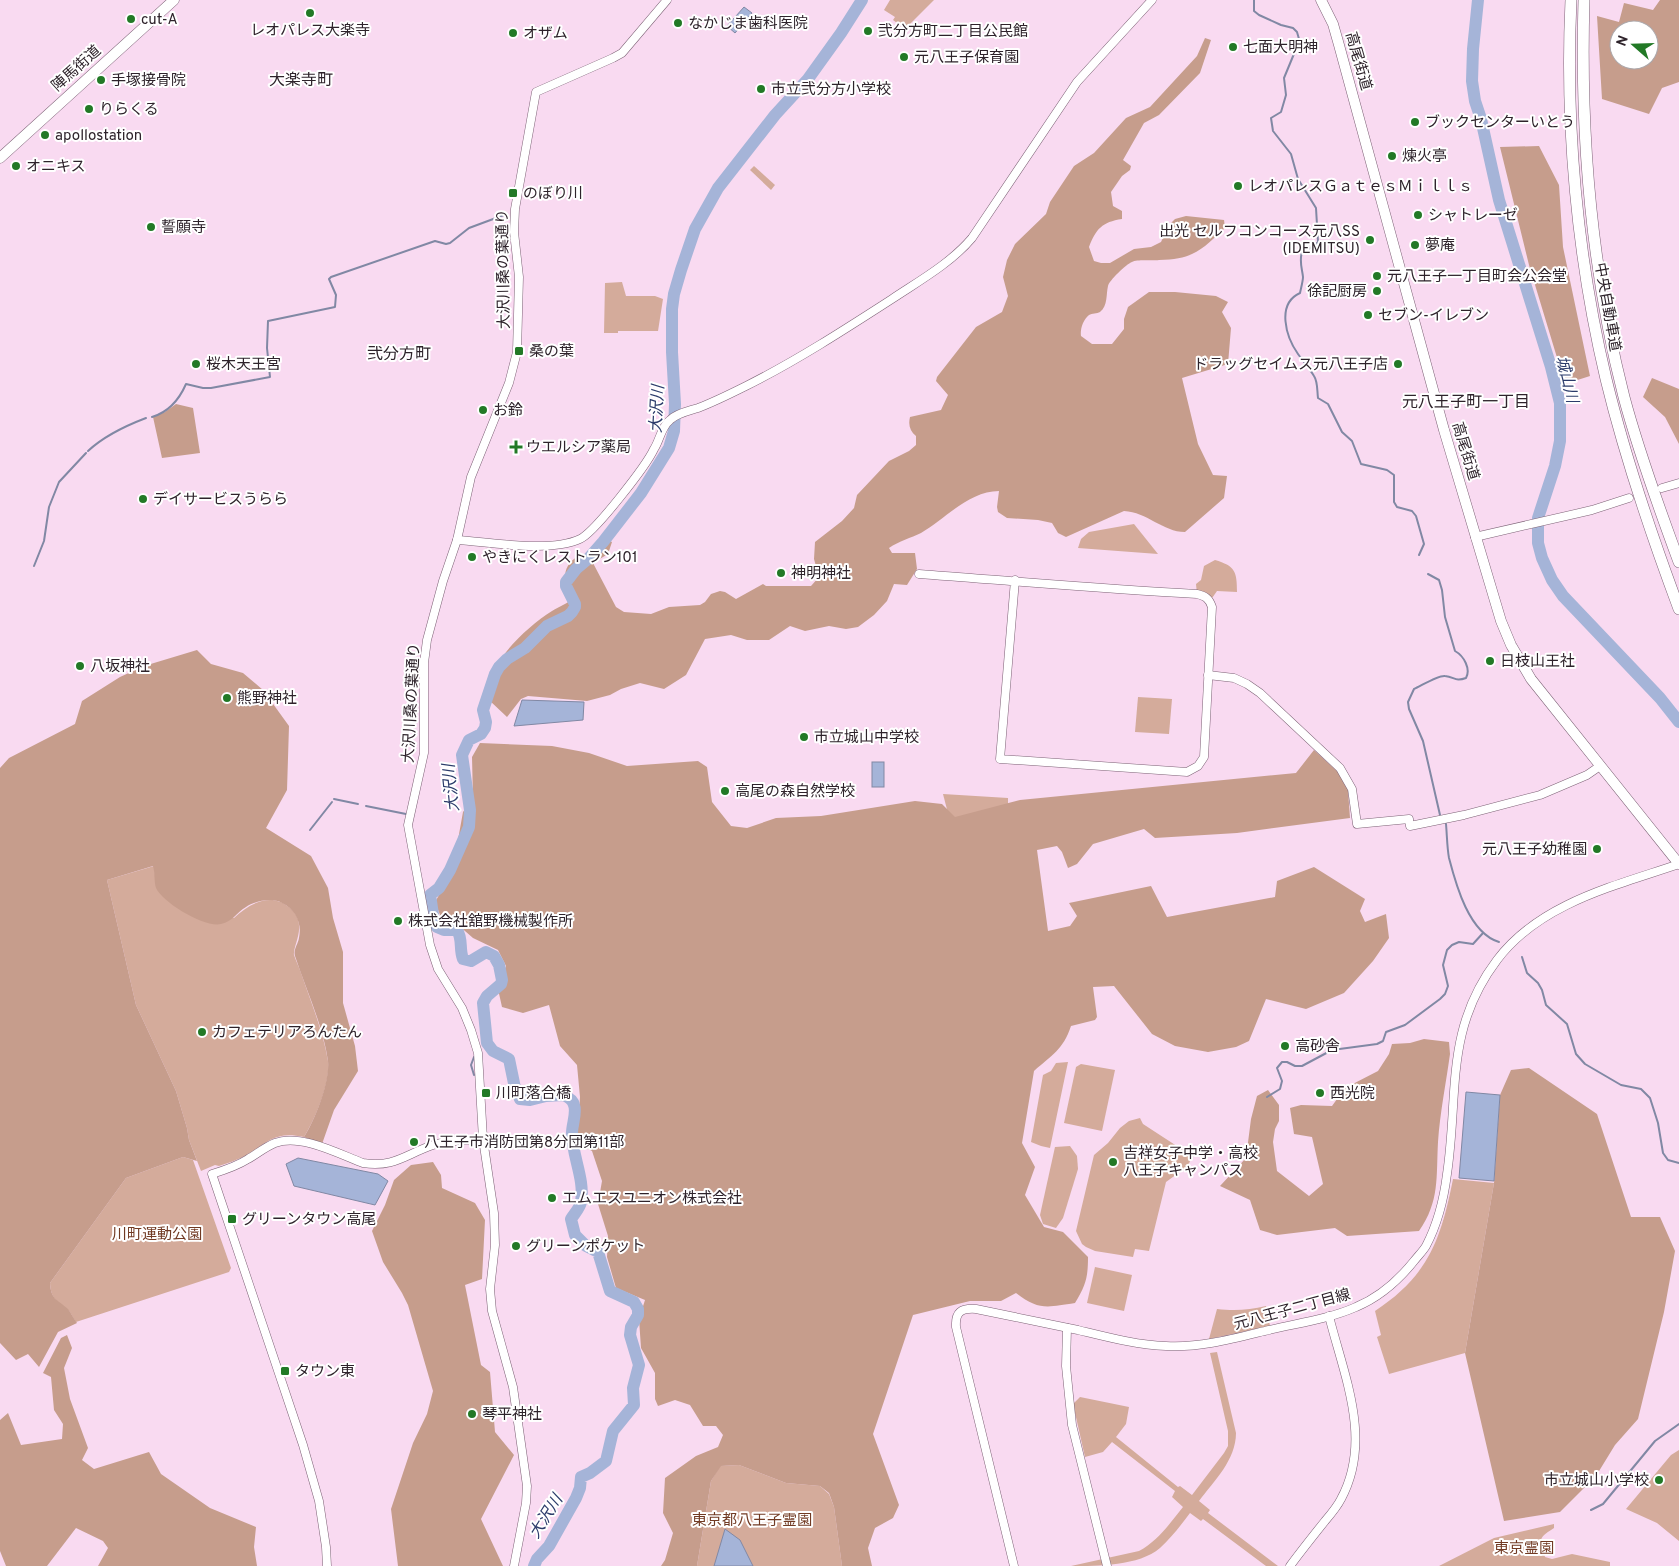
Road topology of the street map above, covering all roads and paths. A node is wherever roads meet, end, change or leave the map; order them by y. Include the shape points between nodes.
1 (174, 0) edge
2 (667, 0) edge
3 (1152, 0) edge
4 (1321, 0) edge
5 (1571, 0) edge
6 (1584, 0) edge
7 (0, 158) edge
8 (1679, 483) edge
9 (1662, 488) dead end
10 (1629, 498) dead end
11 (1475, 537) junction
12 (457, 540) junction
13 (1679, 562) edge
14 (919, 574) dead end
15 (1015, 580) junction
16 (1679, 609) edge
17 (1208, 675) junction
18 (1600, 766) junction
19 (1679, 864) edge
20 (483, 1139) junction
21 (1329, 1316) junction
22 (1067, 1328) junction
23 (327, 1566) edge
24 (514, 1566) edge
25 (1014, 1566) edge
26 (1107, 1566) edge
27 (1290, 1566) edge

1 - 7 main road, 陣馬街道
2 - 12 street, 大沢川桑の葉通り via 622,53 536,92 514,209 519,277 517,352 509,383 470,477
3 - 12 street via 1077,82 972,238 957,254 823,344 720,399 669,420 647,462 583,538 540,546
4 - 11 main road, 高尾街道 via 1333,24 1346,67
5 - 16 highway, 中央自動車道 via 1569,90 1574,167 1591,306 1606,379 1626,451
6 - 13 highway, 中央自動車道 via 1583,104 1587,170 1608,326 1644,465
8 - 9 street
10 - 11 street via 1592,510
11 - 18 main road, 高尾街道 via 1501,622 1516,653 1534,683
12 - 20 street, 大沢川桑の葉通り via 425,654 424,753 408,824 430,945 438,968 462,1008 478,1053
14 - 15 street
15 - 17 street via 1205,596 1212,607
15 - 17 street via 1000,759 1193,770 1204,757
17 - 18 street via 1234,678 1260,693 1340,768 1352,789 1357,824 1409,819 1410,826 1464,815 1540,795
18 - 19 main road, 高尾街道
19 - 21 street, 元八王子二丁目線 via 1571,902 1533,925 1497,960 1478,988 1460,1036 1447,1174 1440,1209 1426,1247 1401,1277 1381,1294 1356,1308
20 - 23 street via 436,1144 400,1160 373,1164 304,1142 280,1141 235,1166 212,1174 306,1454 319,1501
20 - 24 street, 大沢川桑の葉通り via 494,1212 492,1312 513,1387 528,1486
21 - 22 street, 元八王子二丁目線 via 1192,1346 1135,1343
21 - 27 street via 1356,1426 1354,1462 1341,1501
22 - 25 street, 元八王子二丁目線 via 966,1308 956,1319
22 - 26 street via 1066,1366 1072,1425

